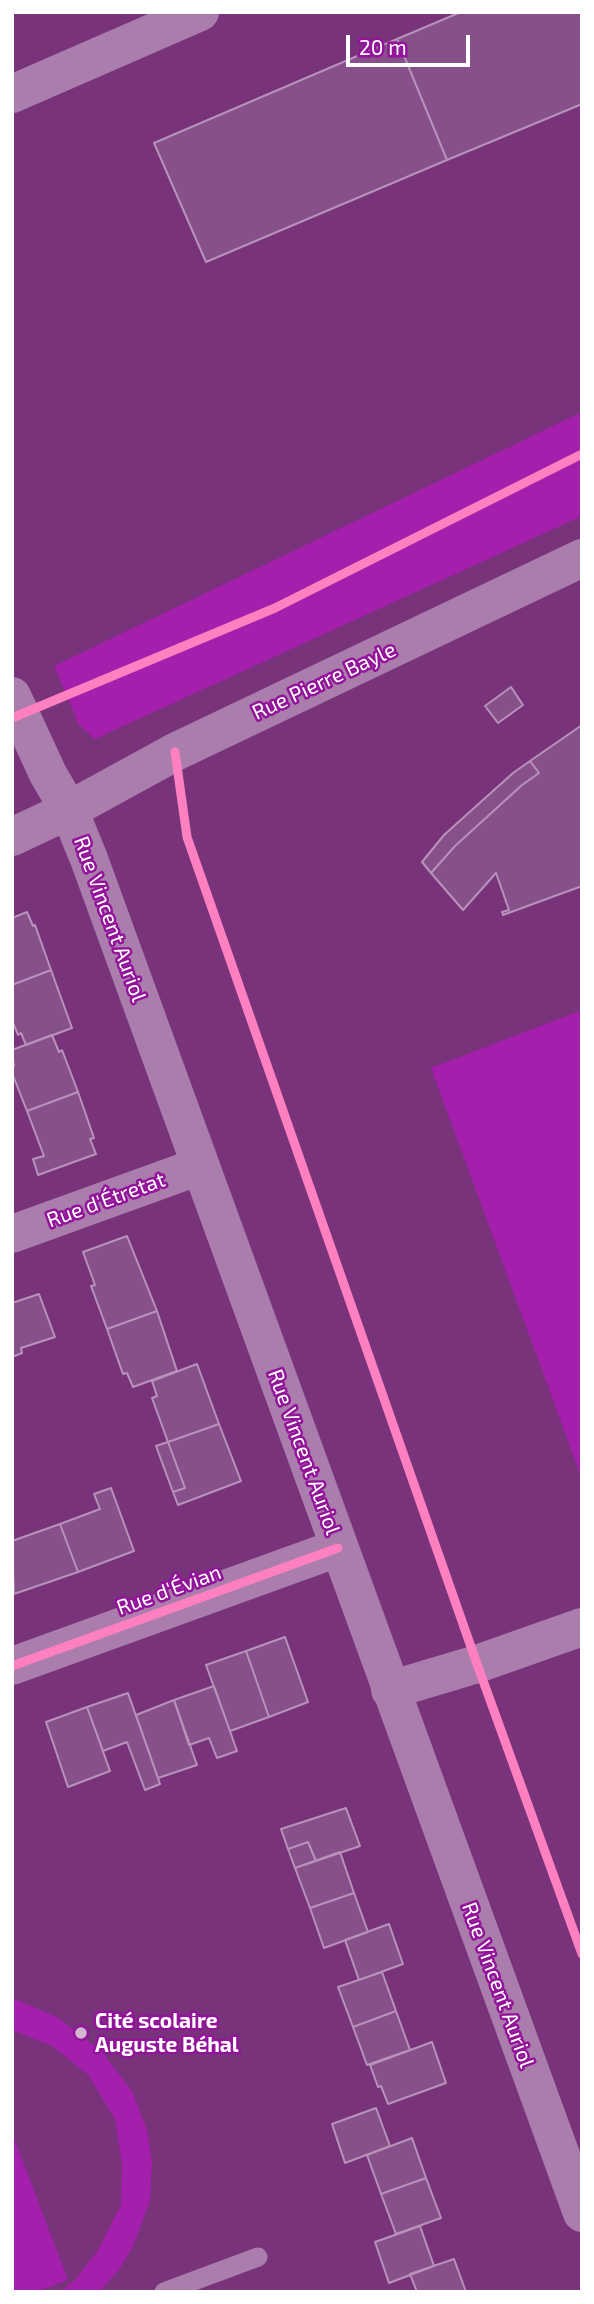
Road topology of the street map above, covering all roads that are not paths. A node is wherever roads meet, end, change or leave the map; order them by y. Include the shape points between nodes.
1 (200, 12) edge
2 (12, 94) edge
3 (582, 558) edge
4 (12, 695) edge
5 (69, 810) junction
6 (12, 837) edge
7 (200, 1166) junction
8 (12, 1234) edge
9 (338, 1548) junction
10 (582, 1627) edge
11 (12, 1665) edge
12 (390, 1690) junction
13 (582, 2213) edge
14 (258, 2257) dead end
15 (164, 2292) edge

1 - 2 street
3 - 5 street, Rue Pierre Bayle via 175,751
4 - 5 street, Rue Vincent Auriol
5 - 6 street, Rue Pierre Bayle
5 - 7 street, Rue Vincent Auriol
7 - 8 street, Rue d'Étretat
7 - 9 street, Rue Vincent Auriol
9 - 11 street, Rue d'Évian
9 - 12 street, Rue Vincent Auriol
10 - 12 street
12 - 13 street, Rue Vincent Auriol
14 - 15 lane

